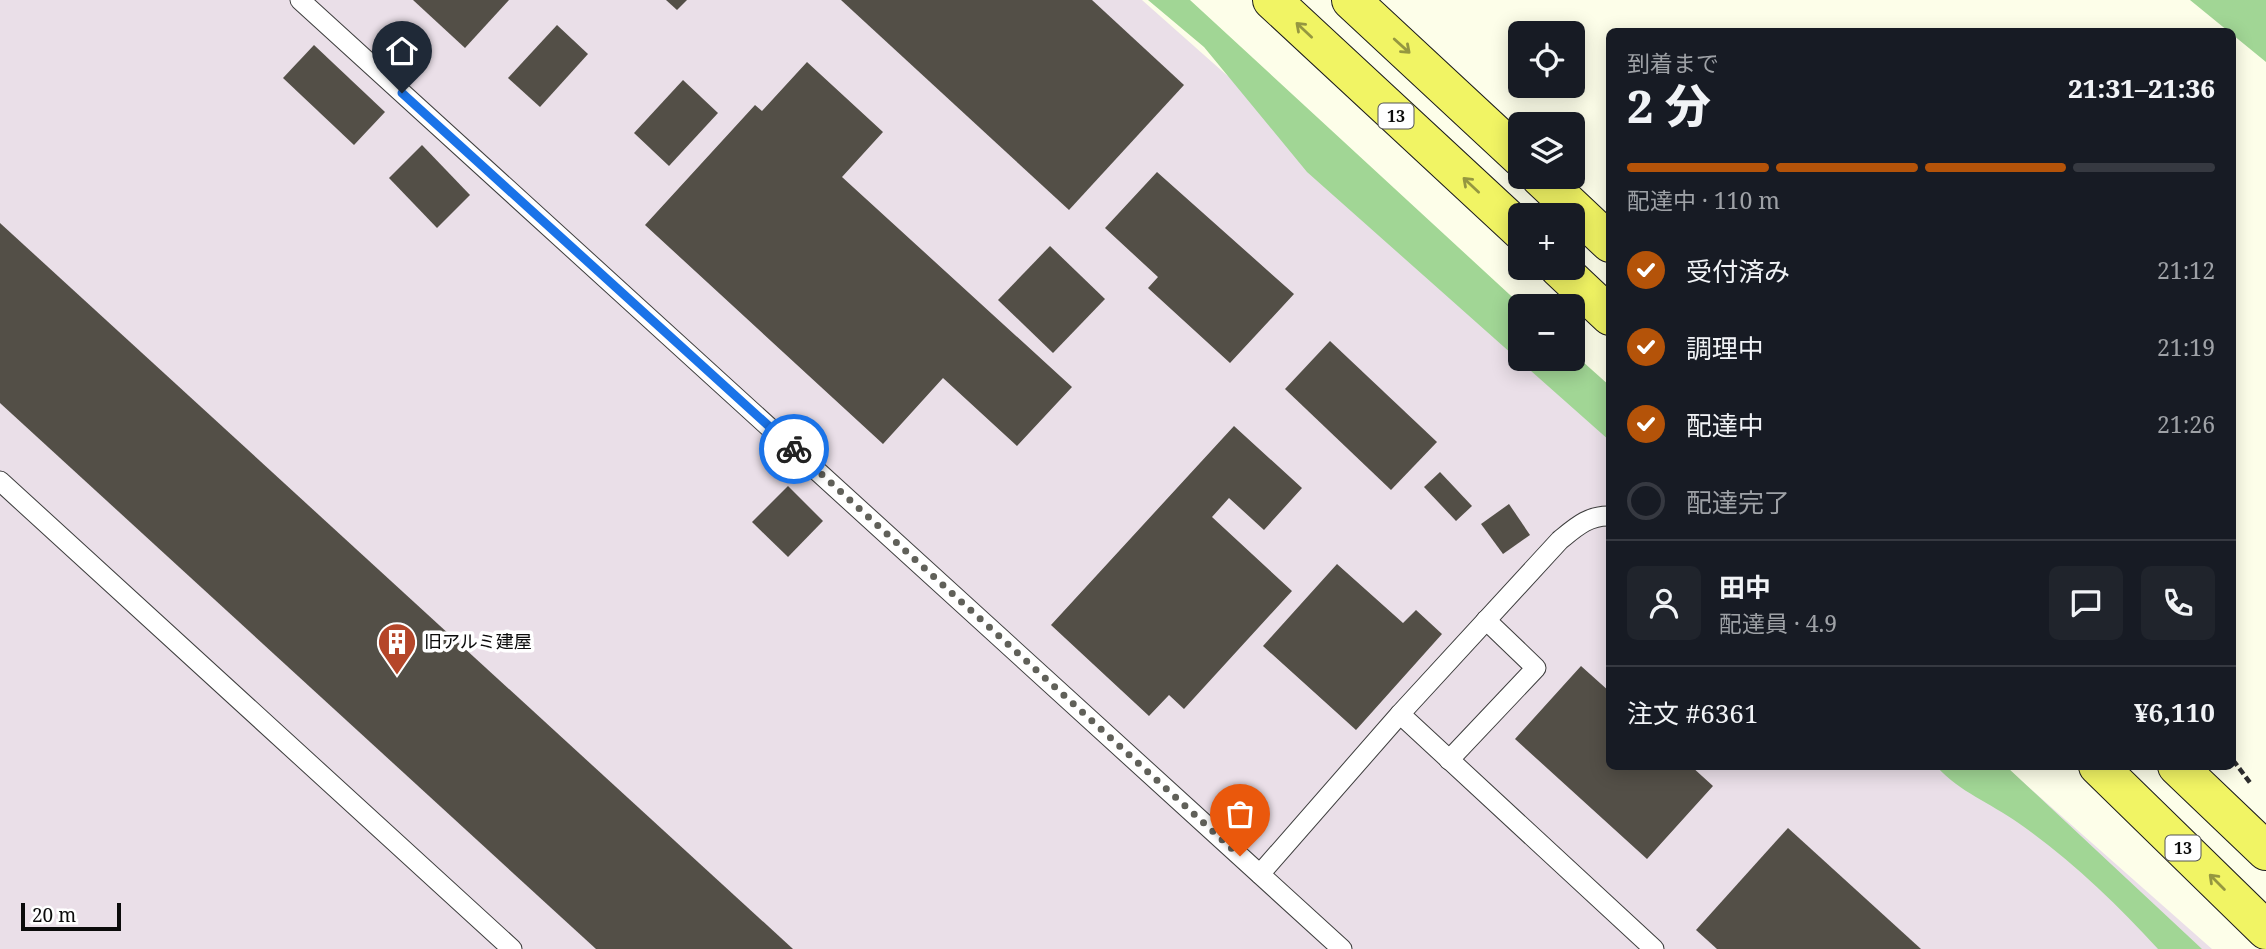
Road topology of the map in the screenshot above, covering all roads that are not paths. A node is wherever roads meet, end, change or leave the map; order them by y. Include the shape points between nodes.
1 (300, 0) edge
2 (1272, 0) edge
3 (1351, 0) edge
4 (1508, 146) edge
5 (1553, 189) edge
6 (1508, 219) edge
7 (1606, 239) edge
8 (1572, 280) edge
9 (1606, 312) edge
10 (0, 481) edge
11 (1606, 516) edge
12 (1486, 620) junction
13 (1400, 714) junction
14 (1449, 760) junction
15 (2102, 770) edge
16 (2181, 770) edge
17 (2266, 851) edge
18 (1260, 874) junction
19 (2266, 930) edge
20 (512, 949) edge
21 (1342, 949) edge
22 (1654, 949) edge

1 - 18 lane
6 -> 2 main road, 13
3 -> 4 main road
5 - 7 main road
8 - 9 main road
10 - 20 lane
11 - 12 lane via 1581,522 1560,540
12 - 13 lane
12 - 14 lane via 1536,668
13 - 14 lane
13 - 18 lane
14 - 22 lane
19 -> 15 main road, 13
16 - 17 main road
18 - 21 lane

